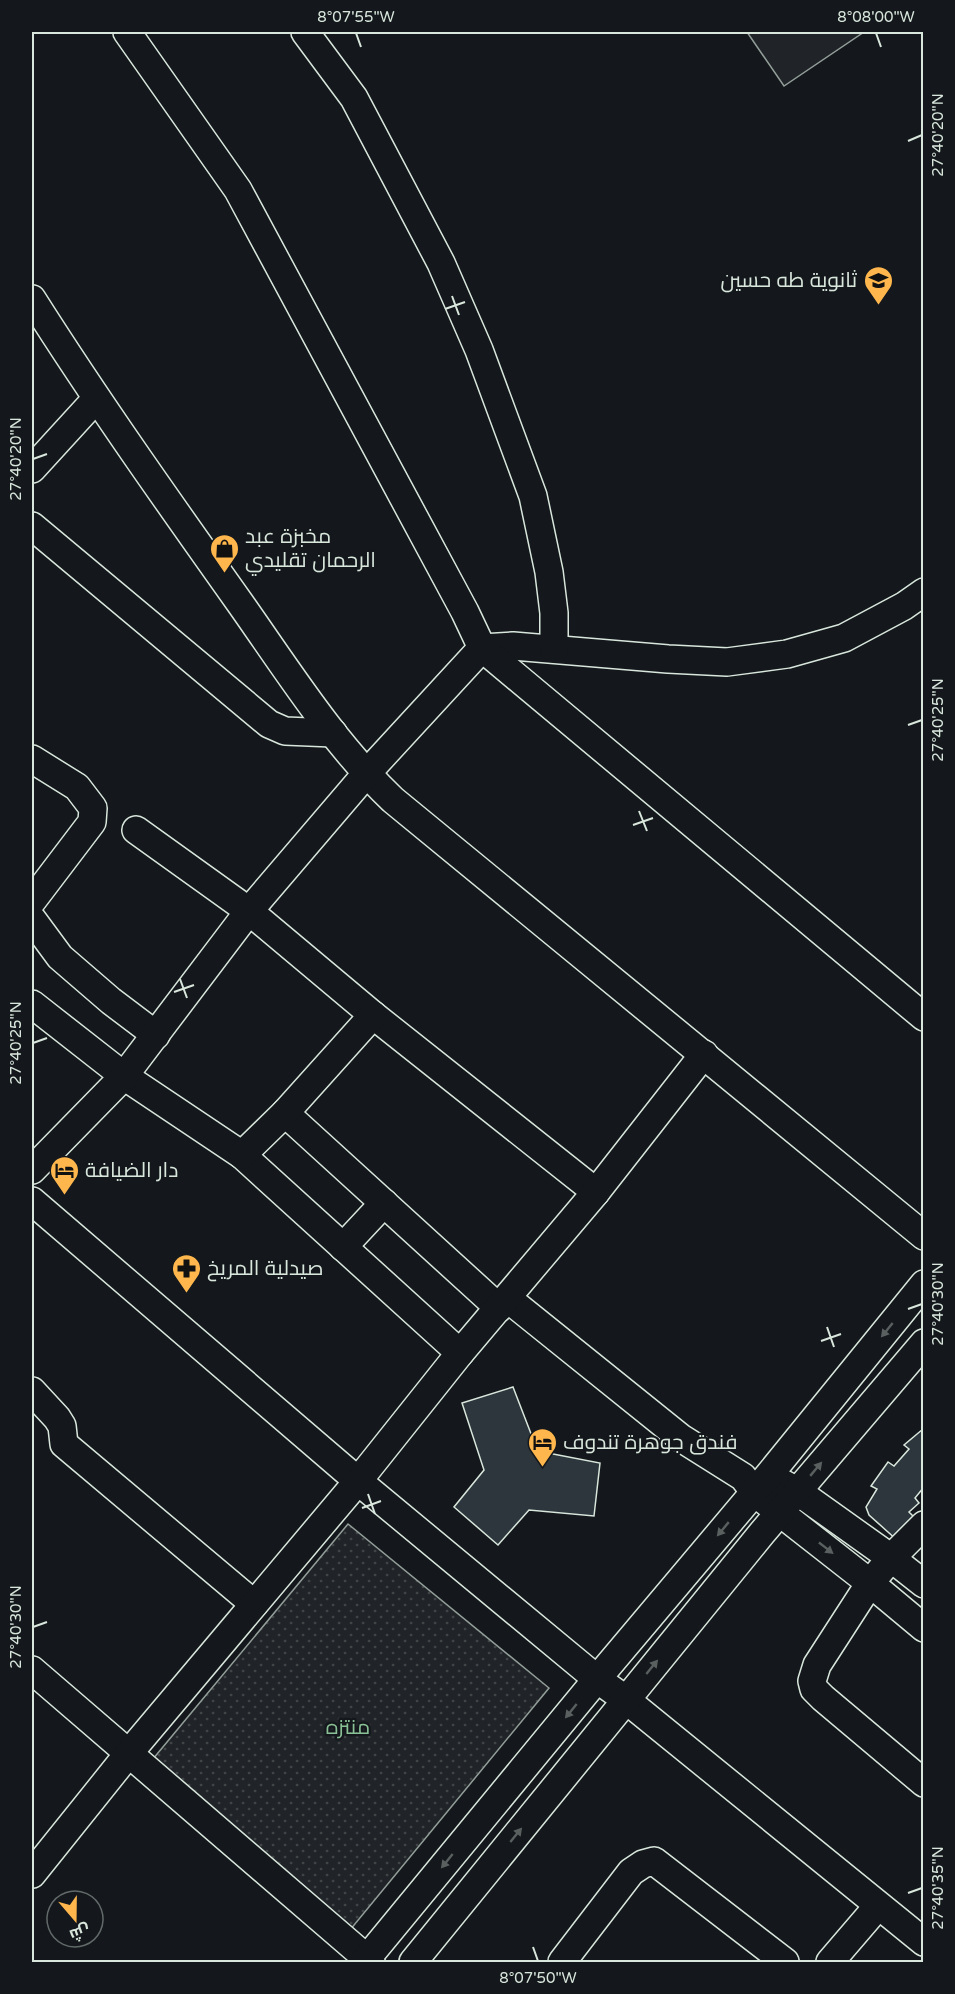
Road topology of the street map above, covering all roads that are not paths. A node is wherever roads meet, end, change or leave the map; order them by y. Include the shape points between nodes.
1 (127, 32) edge
2 (305, 32) edge
3 (32, 299) edge
4 (96, 399) junction
5 (32, 469) edge
6 (32, 526) edge
7 (924, 592) edge
8 (482, 648) junction
9 (554, 649) junction
10 (333, 733) junction
11 (32, 759) edge
12 (366, 774) junction
13 (136, 830) dead end
14 (32, 901) edge
15 (249, 911) junction
16 (32, 919) edge
17 (32, 1004) edge
18 (373, 1015) junction
19 (924, 1017) edge
20 (156, 1035) junction
21 (704, 1054) junction
22 (124, 1076) junction
23 (285, 1113) junction
24 (242, 1155) junction
25 (32, 1170) edge
26 (596, 1192) junction
27 (32, 1201) edge
28 (384, 1203) junction
29 (924, 1236) edge
30 (343, 1247) junction
31 (924, 1284) edge
32 (503, 1303) junction
33 (924, 1343) edge
34 (460, 1353) junction
35 (32, 1391) edge
36 (358, 1481) junction
37 (755, 1482) junction
38 (797, 1491) junction
39 (780, 1512) junction
40 (924, 1525) edge
41 (891, 1557) junction
42 (870, 1583) junction
43 (924, 1584) edge
44 (254, 1604) junction
45 (924, 1628) edge
46 (32, 1670) edge
47 (597, 1679) junction
48 (625, 1699) junction
49 (129, 1753) junction
50 (924, 1783) edge
51 (32, 1874) edge
52 (878, 1906) junction
53 (924, 1942) edge
54 (367, 1962) edge
55 (413, 1962) edge
56 (562, 1962) edge
57 (785, 1962) edge
58 (830, 1962) edge

1 - 8 street via 238,190
2 - 9 street via 354,98 441,263 479,351 533,496 549,572
3 - 4 street
4 - 5 street
4 - 10 street
6 - 10 street via 269,724 285,732
7 - 9 street via 844,638 787,654 727,662
8 - 9 street
8 - 12 street
8 - 19 street
10 - 12 street
11 - 14 street via 77,788 93,808 92,822
12 - 15 street
12 - 21 street
13 - 15 street
15 - 18 street
15 - 20 street
16 - 20 street via 60,957
17 - 22 street
18 - 23 street
18 - 26 street
20 - 22 street
21 - 26 street
21 - 29 street
22 - 24 street
22 - 25 street
23 - 24 street
23 - 28 street
24 - 30 street
26 - 32 street
27 - 36 street
28 - 30 street
28 - 32 street
30 - 34 street
31 -> 37 street
32 - 34 street
32 - 37 street via 681,1438
38 -> 33 street
34 - 36 street
35 - 44 street via 62,1426 64,1444
36 - 44 street
36 - 47 street
37 - 38 street
37 - 39 street
37 -> 47 street
38 - 39 street
38 - 41 street
39 -> 42 street
48 -> 39 street
40 - 41 street
41 - 42 street
41 - 43 street
42 - 45 street
42 - 50 street via 817,1665 814,1689
44 - 49 street
46 - 49 street
47 - 48 street
47 -> 54 street
48 - 52 street
55 -> 48 street
49 - 51 street
49 - 54 street
52 - 53 street
52 - 58 street
56 - 57 street via 631,1872 654,1861

